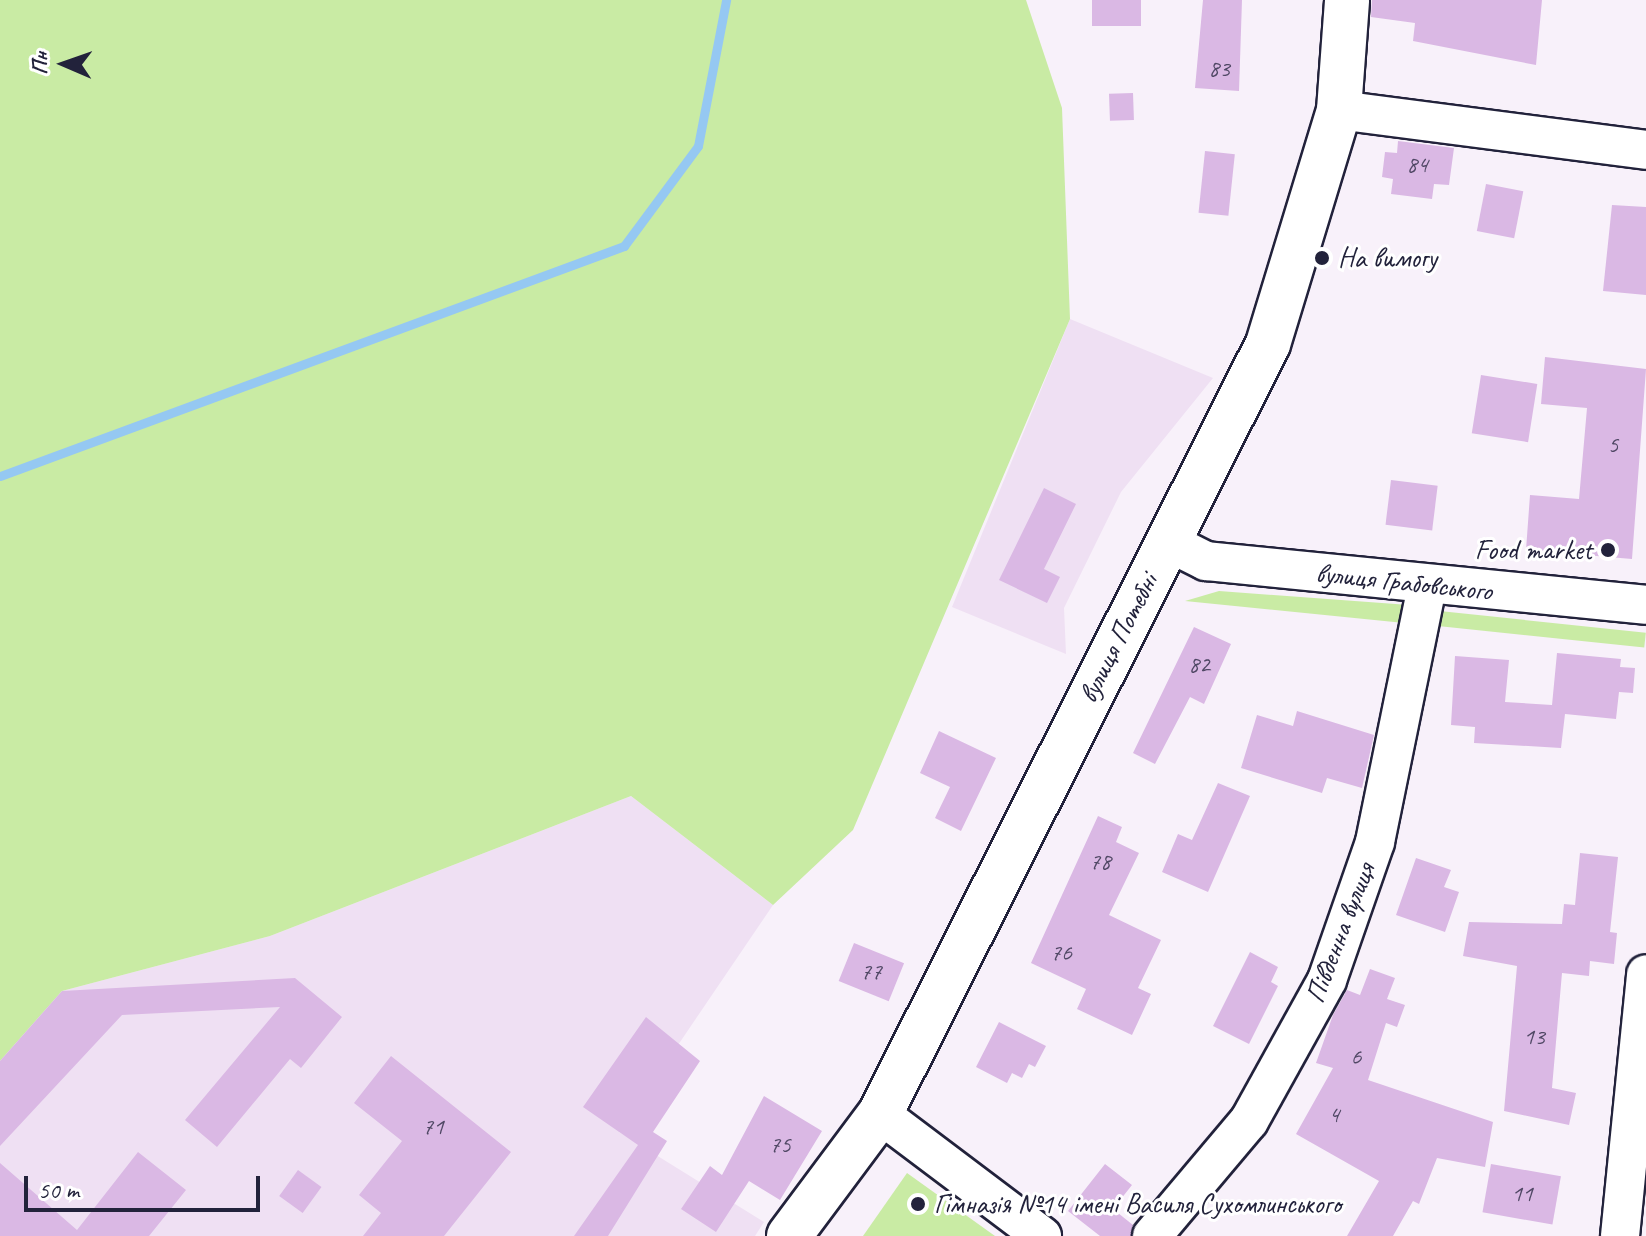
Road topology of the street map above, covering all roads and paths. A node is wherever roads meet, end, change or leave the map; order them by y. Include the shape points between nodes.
1 (1347, 0) edge
2 (1339, 110) junction
3 (1646, 150) edge
4 (1166, 541) junction
5 (1427, 586) junction
6 (1646, 605) edge
7 (1646, 974) edge
8 (880, 1114) junction
9 (789, 1236) edge
10 (1042, 1236) edge
11 (1152, 1236) edge
12 (1620, 1236) edge

1 - 2 street, вулиця Потебні
2 - 3 street
2 - 4 street, вулиця Потебні via 1268,344
4 - 5 street, вулиця Грабовського via 1206,561
4 - 8 street, вулиця Потебні
5 - 6 street, вулиця Грабовського
5 - 11 street, Південна вулиця via 1386,801 1327,980 1249,1121
7 - 12 street
8 - 9 street, вулиця Потебні
8 - 10 street

